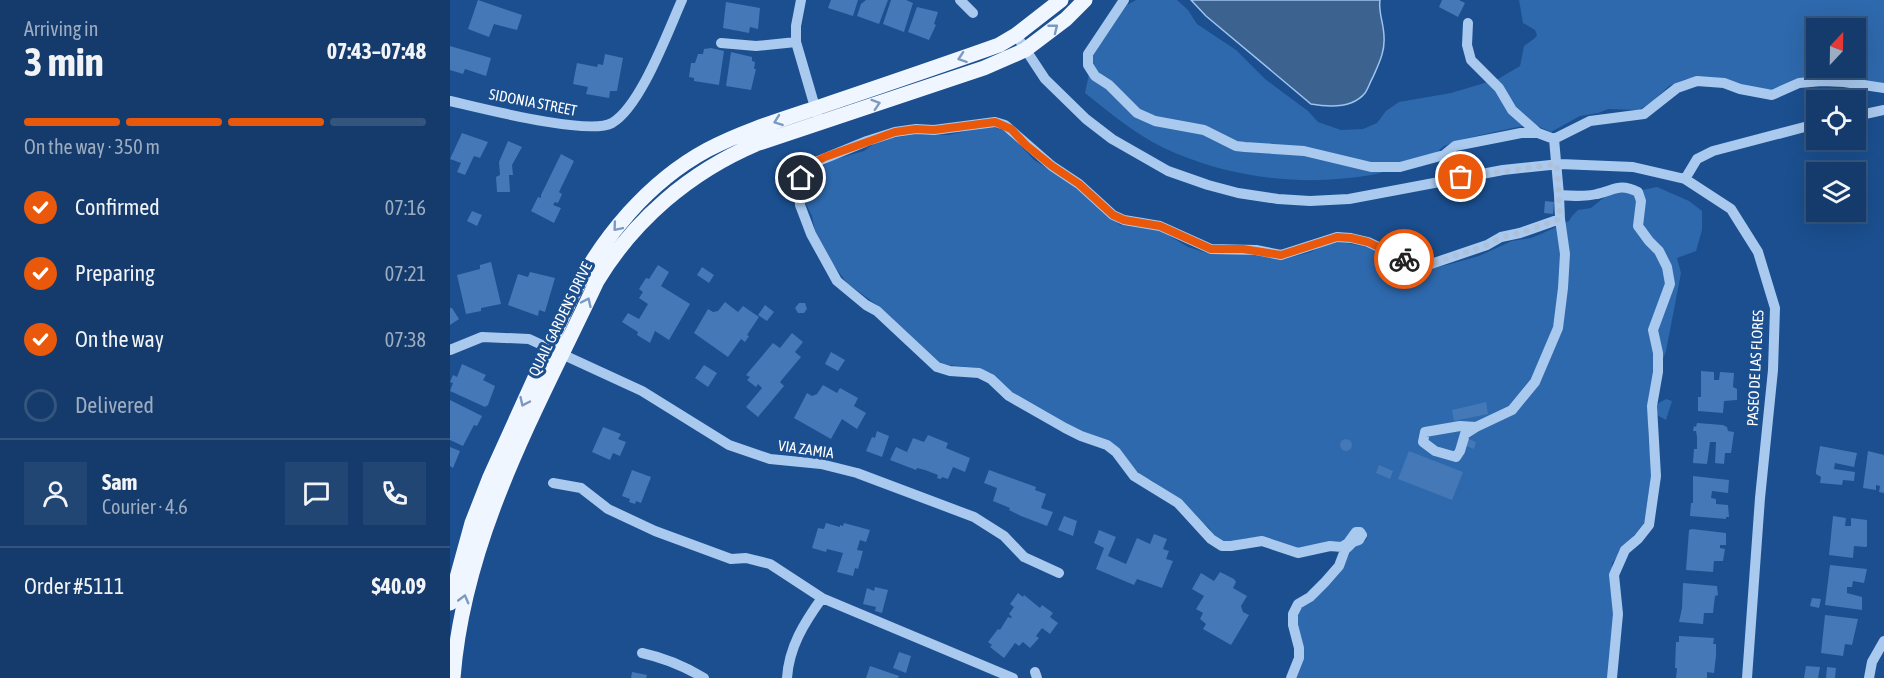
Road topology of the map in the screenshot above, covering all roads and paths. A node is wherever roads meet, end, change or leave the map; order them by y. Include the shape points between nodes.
1 (682, 0) edge
2 (801, 0) edge
3 (960, 0) edge
4 (1061, 0) edge
5 (1085, 0) edge
6 (1124, 0) edge
7 (973, 13) dead end
8 (1468, 23) dead end
9 (1016, 35) junction
10 (796, 42) junction
11 (721, 43) dead end
12 (1025, 50) junction
13 (1884, 88) edge
14 (450, 101) edge
15 (1884, 110) edge
16 (1866, 114) edge
17 (818, 116) junction
18 (1806, 127) edge
19 (1538, 133) junction
20 (1554, 138) junction
21 (1557, 164) junction
22 (1685, 179) junction
23 (1559, 195) junction
24 (1560, 219) junction
25 (450, 350) edge
26 (555, 352) junction
27 (1476, 427) junction
28 (553, 483) dead end
29 (1059, 573) dead end
30 (822, 598) junction
31 (450, 603) edge
32 (1884, 641) edge
33 (642, 653) dead end
34 (453, 678) edge
35 (704, 678) edge
36 (787, 678) edge
37 (1013, 678) edge
38 (1291, 678) edge
39 (1611, 678) edge
40 (1747, 678) edge
41 (1869, 678) edge

1 - 14 street, SIDONIA STREET via 644,84 614,122 600,127 577,127
2 - 10 street
3 - 7 street
4 - 9 main road, QUAIL GARDENS DRIVE
12 -> 5 main road, QUAIL GARDENS DRIVE
6 - 19 street via 1088,54 1088,65 1137,113 1155,121 1204,130 1236,146 1304,151 1371,167 1400,167 1444,155 1455,146
8 - 19 street via 1471,60 1498,88 1512,110
9 - 12 street, PASEO DE LAS FLORES
9 -> 17 main road, QUAIL GARDENS DRIVE
10 - 11 street via 756,46
10 - 17 street
17 -> 12 main road, QUAIL GARDENS DRIVE via 984,68
12 - 21 street, PASEO DE LAS FLORES via 1063,98 1112,139 1168,171 1238,193 1310,201 1349,199 1471,175
13 - 20 street via 1822,81 1799,83 1772,94 1697,81 1677,88 1644,114 1590,121
15 - 16 street
17 - 26 main road, QUAIL GARDENS DRIVE via 732,139 666,178 633,208 587,267
18 - 22 street via 1713,151 1697,159
19 - 20 street
20 - 21 street
21 - 22 street, PASEO DE LAS FLORES via 1634,167
21 - 23 street
22 - 40 street, PASEO DE LAS FLORES via 1731,209 1758,252 1775,308
23 - 24 street
23 - 39 street via 1598,194 1617,187 1638,192 1638,226 1659,251 1670,284 1653,330 1658,353 1652,406 1656,476 1648,525 1625,550 1614,575 1618,614
24 - 27 street via 1565,254 1558,328 1535,382 1512,410
24 - 38 street via 1431,264 1410,262 1368,242 1337,237 1281,255 1211,249 1160,226 1113,215 1011,129 995,122 895,132 818,160 801,178 800,205 837,281 877,311 938,367 979,372 1009,396 1065,428 1107,445 1134,476 1178,503 1222,546 1262,541 1298,553 1342,547 1360,532 1359,540 1345,550 1339,566 1310,597 1298,604 1293,614 1299,658
25 - 26 street, VIA ZAMIA via 482,337 529,339
26 - 29 street, VIA ZAMIA via 642,391 729,445 770,459 821,464 857,473 974,517 1004,536 1024,557
26 -> 31 main road, QUAIL GARDENS DRIVE via 486,486
34 -> 26 main road, QUAIL GARDENS DRIVE via 462,606 479,546
27 - 27 street via 1425,432 1423,442 1435,451 1456,457 1465,434
28 - 30 street via 581,488 608,508 655,531 731,559 770,564
30 - 36 street via 797,638
30 - 37 street
32 - 41 street via 1872,662
33 - 35 street via 681,665

